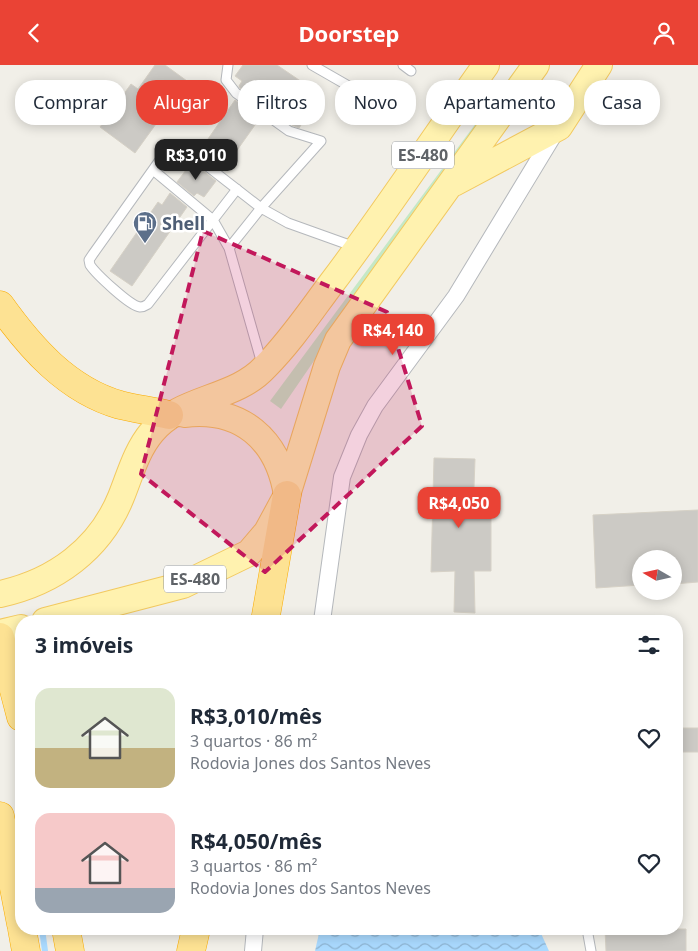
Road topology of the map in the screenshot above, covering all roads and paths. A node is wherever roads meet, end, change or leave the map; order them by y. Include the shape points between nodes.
1 (228, 65) edge
2 (312, 65) edge
3 (403, 65) edge
4 (486, 65) edge
5 (536, 65) edge
6 (599, 65) edge
7 (411, 71) dead end
8 (338, 80) edge
9 (559, 127) junction
10 (154, 170) junction
11 (449, 185) junction
12 (237, 189) junction
13 (261, 208) junction
14 (213, 220) junction
15 (229, 248) junction
16 (358, 249) junction
17 (0, 305) edge
18 (264, 369) junction
19 (169, 415) junction
20 (287, 495) junction
21 (0, 594) edge
22 (68, 615) edge
23 (266, 615) edge
24 (323, 615) edge
25 (15, 630) edge
26 (0, 635) edge
27 (15, 693) edge
28 (0, 816) edge
29 (15, 893) edge
30 (23, 935) edge
31 (67, 935) edge
32 (195, 935) edge
33 (254, 935) edge
34 (588, 935) edge
35 (26, 951) edge
36 (70, 951) edge
37 (191, 951) edge
38 (252, 951) edge
39 (592, 951) edge

1 - 13 lane via 226,80 236,93 289,131 321,141
2 - 8 lane
3 - 7 lane
4 - 16 main road, ES-480
5 - 11 main road, ES-480
6 - 9 main road
9 - 11 main road
9 - 24 street via 456,296 375,406 359,435 342,477
10 - 12 lane via 167,150 174,146 184,148
10 - 14 lane
10 - 14 lane via 89,261 114,289 137,306 148,304
11 - 20 main road, ES-480 via 338,340
12 - 13 lane
12 - 14 lane
13 - 15 lane
13 - 16 lane via 288,223
14 - 15 lane
15 - 18 lane
16 - 18 main road, ES-480
17 - 19 highway via 40,356 78,385 118,404
18 - 19 main road, ES-480 via 248,381
19 - 20 main road via 199,412 226,415 250,426 269,446 284,474
19 - 21 main road, ES-480 via 140,450 116,510 97,540 62,570 19,590
20 - 22 main road, ES-480 via 267,532 249,553 184,585
20 - 23 highway
25 - 26 main road
26 - 27 highway
28 - 29 highway
30 - 35 highway
31 - 36 highway
32 - 37 highway
33 - 38 street
34 - 39 lane

